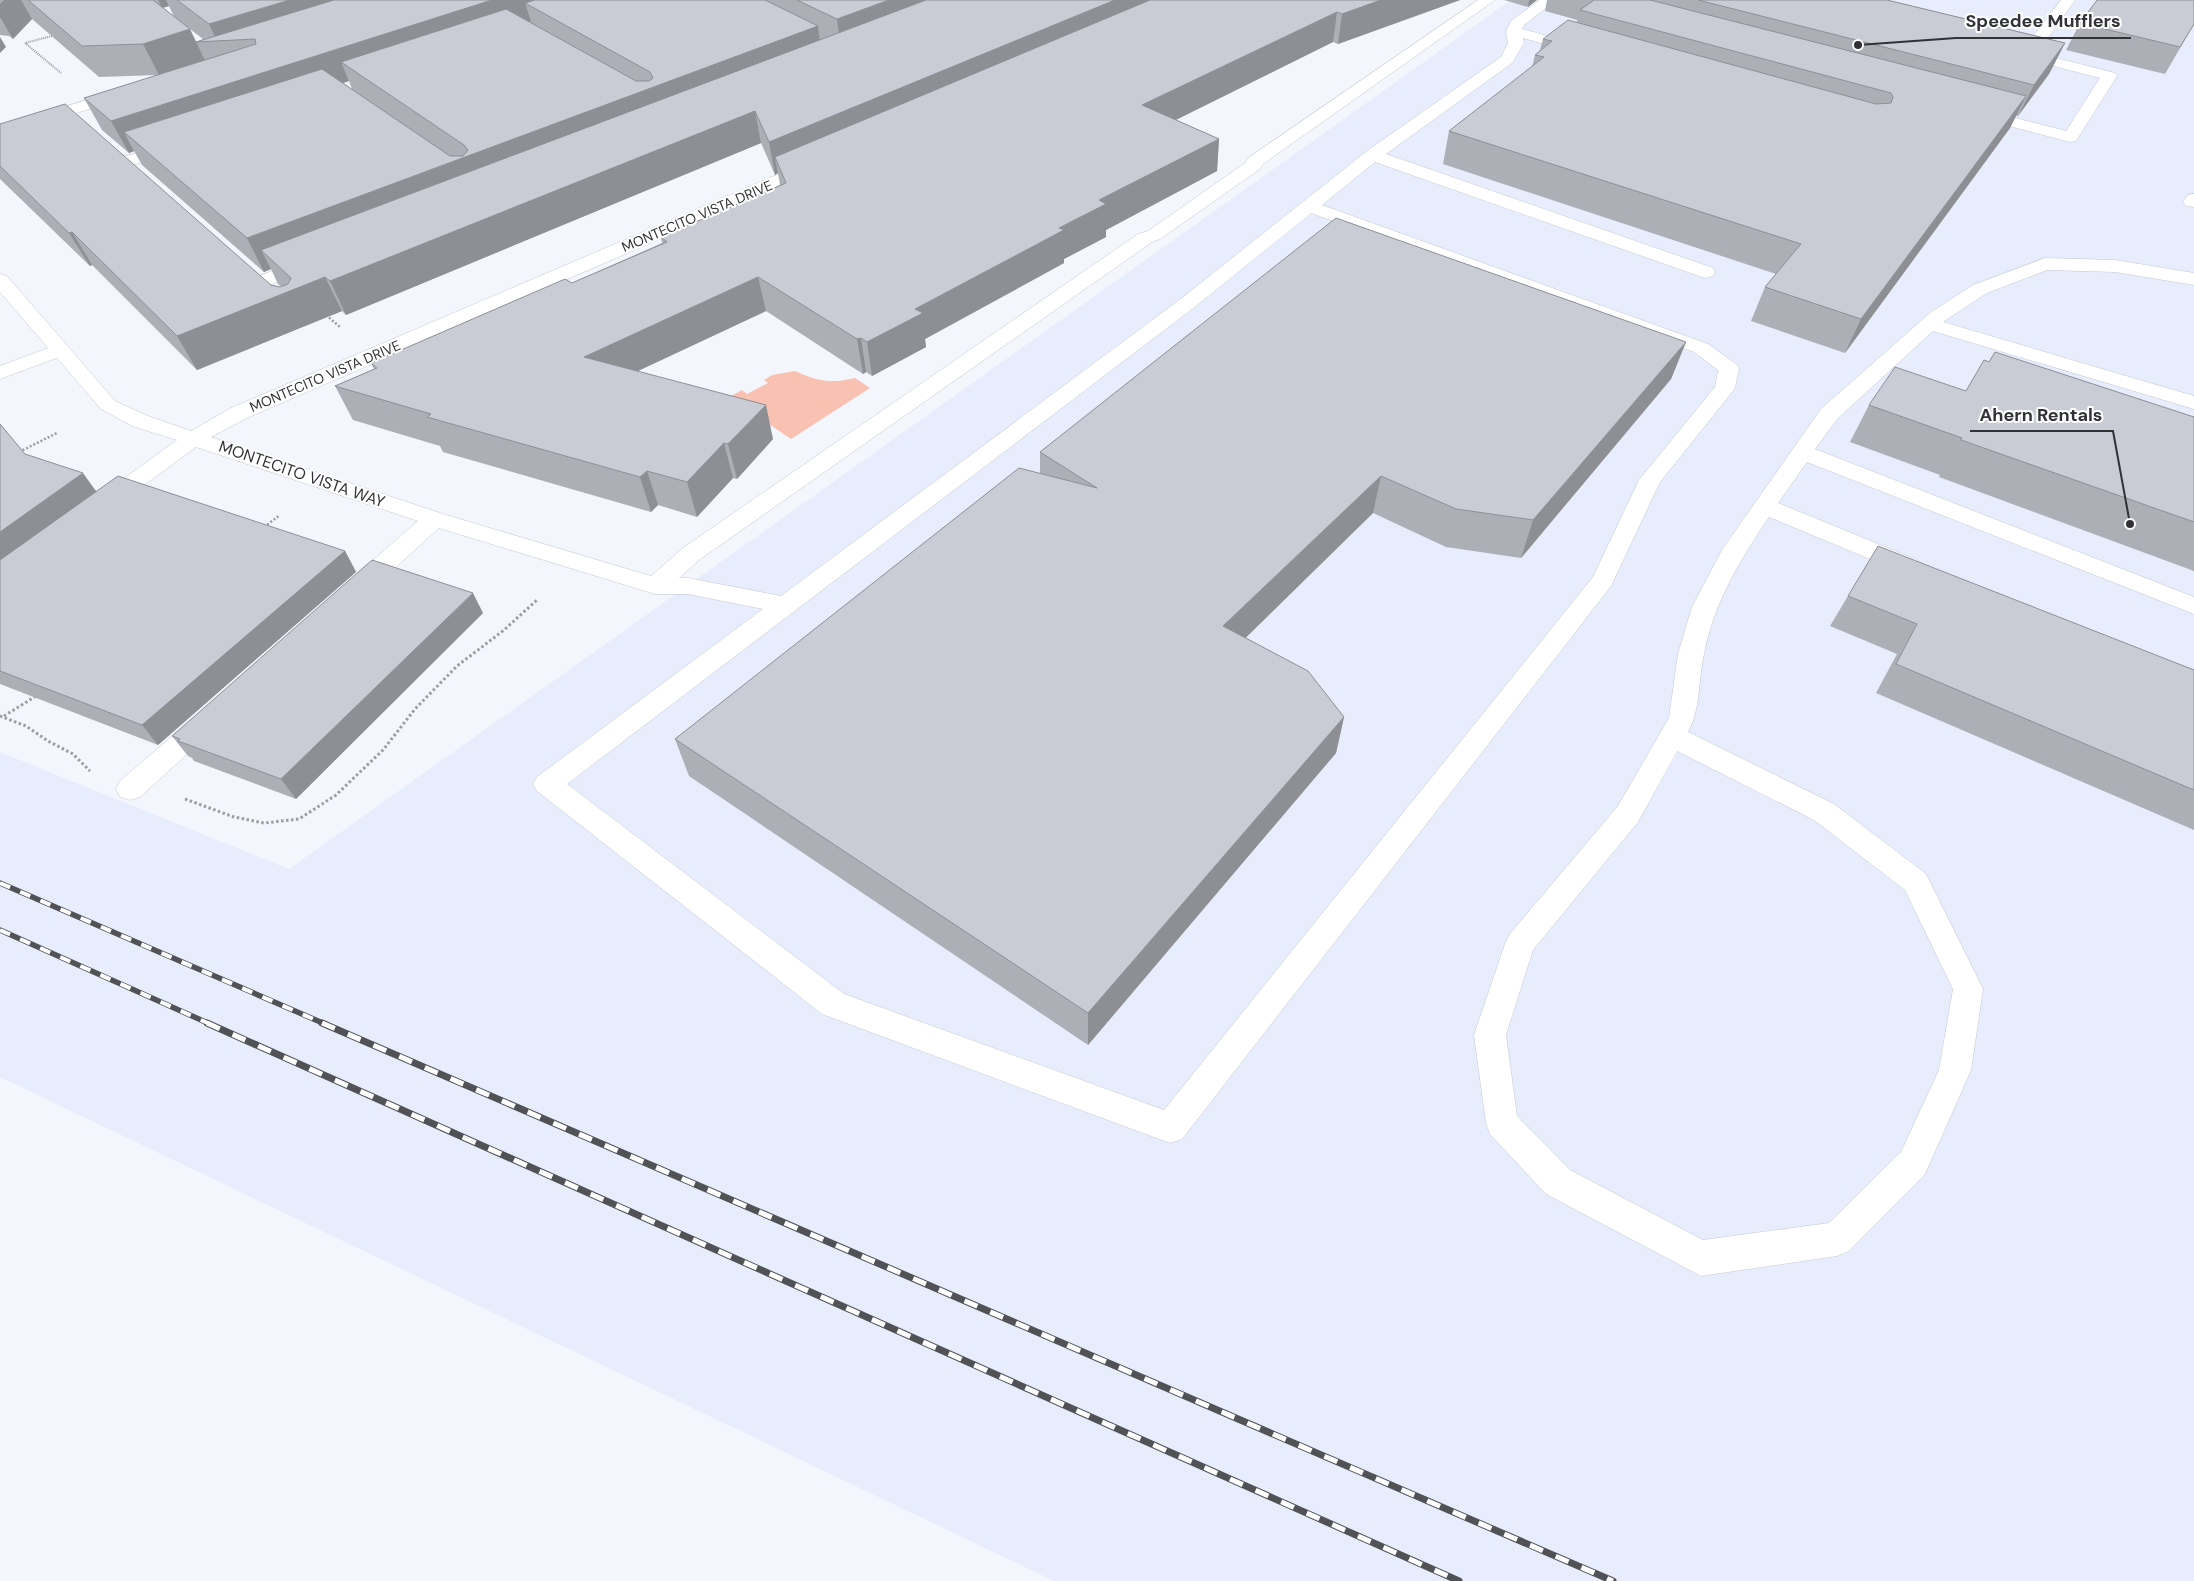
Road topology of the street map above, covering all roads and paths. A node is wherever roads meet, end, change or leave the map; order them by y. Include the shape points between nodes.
1 (1488, 0) edge
2 (1549, 0) edge
3 (2068, 0) edge
4 (1514, 31) junction
5 (52, 36) edge
6 (2009, 51) edge
7 (1593, 53) edge
8 (2027, 55) junction
9 (62, 74) edge
10 (140, 88) edge
11 (1966, 110) edge
12 (68, 111) junction
13 (82, 123) edge
14 (0, 132) edge
15 (190, 141) edge
16 (112, 149) edge
17 (1373, 155) junction
18 (832, 158) edge
19 (126, 162) junction
20 (140, 175) edge
21 (1309, 206) junction
22 (322, 258) edge
23 (247, 269) edge
24 (1706, 272) dead end
25 (2194, 279) edge
26 (0, 280) edge
27 (262, 282) junction
28 (276, 294) edge
29 (324, 313) edge
30 (1929, 324) junction
31 (346, 331) dead end
32 (60, 350) junction
33 (0, 373) edge
34 (2194, 403) edge
35 (57, 433) dead end
36 (194, 438) junction
37 (1802, 452) junction
38 (15, 454) edge
39 (1764, 506) junction
40 (280, 515) dead end
41 (86, 517) edge
42 (434, 519) junction
43 (257, 531) edge
44 (1928, 574) edge
45 (656, 586) junction
46 (538, 599) dead end
47 (338, 605) edge
48 (784, 605) junction
49 (2194, 606) edge
50 (38, 695) edge
51 (227, 704) edge
52 (2, 716) edge
53 (1672, 736) junction
54 (130, 789) junction

1 - 45 street via 691,554
2 - 4 street via 1517,24
3 - 8 street
4 - 7 street
4 - 17 street via 1516,43 1506,60
5 - 9 path via 25,43
6 - 8 street
8 - 11 street via 2110,76 2070,137
10 - 12 street
12 - 13 street
12 - 14 street
15 - 19 street
16 - 19 street
17 - 21 street
17 - 24 street
18 - 36 street, MONTECITO VISTA DRIVE via 239,413
19 - 20 street
21 - 48 street via 1189,302
21 - 48 street via 1702,348 1729,368 1725,388 1650,480 1603,580 1170,1128 833,1004 547,784
22 - 27 street
23 - 27 street
25 - 30 street via 2115,266 2045,264 1980,289
26 - 32 street, MONTECITO VISTA WAY
27 - 28 street
29 - 31 path
30 - 34 street
30 - 37 street via 1829,414
32 - 33 street
32 - 36 street, MONTECITO VISTA WAY via 108,405 140,421
35 - 38 path
36 - 41 street, MONTECITO VISTA DRIVE
36 - 42 street, MONTECITO VISTA WAY
37 - 39 street
37 - 49 street
39 - 44 street
39 - 53 street via 1730,556 1704,607 1691,654 1682,719
40 - 43 path
42 - 45 street, MONTECITO VISTA WAY
42 - 47 street
45 - 48 street, MONTECITO VISTA WAY via 688,586
46 - 54 path via 457,666 415,709 384,750 336,794 299,819 264,823 234,817 165,792 158,799
50 - 52 path
51 - 54 street
52 - 54 path via 26,726 73,754 95,776
53 - 53 street via 1628,814 1520,944 1490,1035 1502,1123 1558,1182 1701,1258 1837,1239 1913,1163 1955,1070 1968,989 1916,882 1824,812

